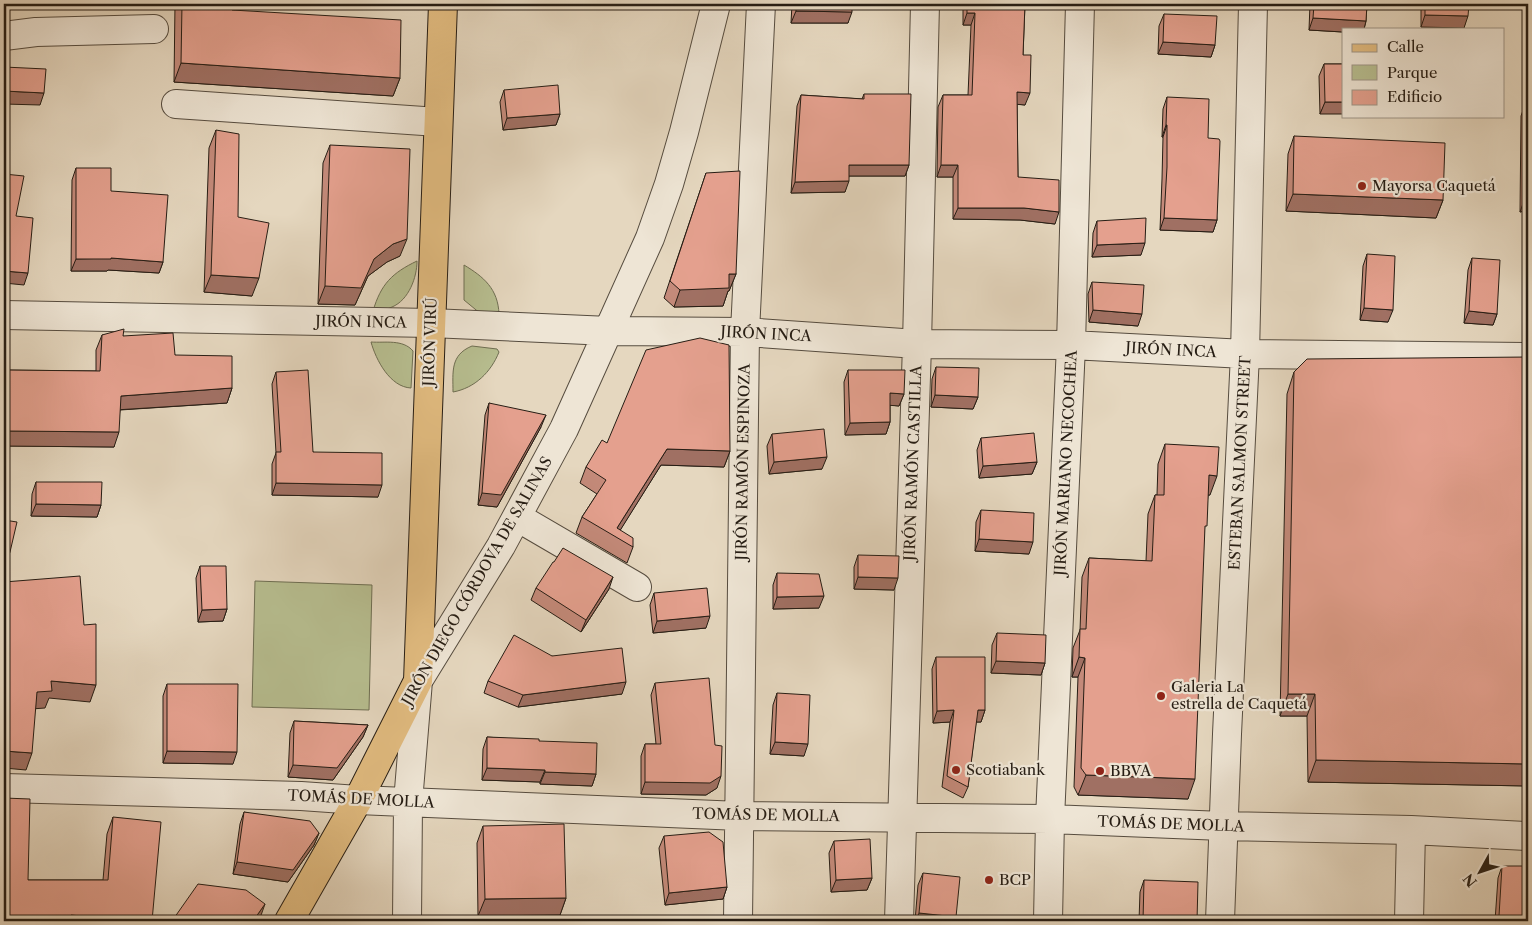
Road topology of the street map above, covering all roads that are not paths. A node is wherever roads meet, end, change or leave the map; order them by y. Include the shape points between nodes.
1 (443, 4) edge
2 (716, 4) edge
3 (762, 4) edge
4 (925, 4) edge
5 (1080, 4) edge
6 (1253, 4) edge
7 (154, 29) dead end
8 (4, 36) edge
9 (176, 104) dead end
10 (438, 122) junction
11 (4, 315) edge
12 (431, 323) junction
13 (609, 331) junction
14 (745, 332) junction
15 (917, 344) junction
16 (1071, 345) junction
17 (1245, 354) junction
18 (1528, 357) edge
19 (517, 517) junction
20 (637, 587) dead end
21 (418, 681) junction
22 (4, 788) edge
23 (358, 800) junction
24 (408, 802) junction
25 (740, 816) junction
26 (902, 818) junction
27 (1050, 819) junction
28 (1223, 826) junction
29 (1411, 830) junction
30 (1528, 836) edge
31 (289, 921) edge
32 (407, 921) edge
33 (738, 921) edge
34 (898, 921) edge
35 (1048, 921) edge
36 (1220, 921) edge
37 (1409, 921) edge

1 - 10 main road, JIRÓN VIRÚ
2 - 13 street, JIRÓN DIEGO CÓRDOVA DE SALINAS via 669,184 650,238
3 - 14 street, JIRÓN RAMÓN ESPINOZA
4 - 15 street, JIRÓN RAMÓN CASTILLA
5 - 16 street, JIRÓN MARIANO NECOCHEA
6 - 17 street, ESTEBAN SALMON STREET
7 - 8 street via 36,32
9 - 10 street
10 - 12 main road, JIRÓN VIRÚ
11 - 12 street, JIRÓN INCA
12 - 13 street, JIRÓN INCA
12 - 21 main road, JIRÓN VIRÚ
13 - 14 street, JIRÓN INCA
13 - 19 street, JIRÓN DIEGO CÓRDOVA DE SALINAS via 564,428
14 - 15 street, JIRÓN INCA
14 - 25 street, JIRÓN RAMÓN ESPINOZA
15 - 16 street, JIRÓN INCA
15 - 26 street, JIRÓN RAMÓN CASTILLA
16 - 17 street, JIRÓN INCA
16 - 27 street, JIRÓN MARIANO NECOCHEA
17 - 18 street, JIRÓN INCA
17 - 28 street, ESTEBAN SALMON STREET
19 - 20 street
19 - 21 street, JIRÓN DIEGO CÓRDOVA DE SALINAS
21 - 23 main road, JIRÓN DIEGO CÓRDOVA DE SALINAS
21 - 24 street
22 - 23 street, TOMÁS DE MOLLA
23 - 24 street, TOMÁS DE MOLLA
23 - 31 main road, JIRÓN DIEGO CÓRDOVA DE SALINAS
24 - 25 street, TOMÁS DE MOLLA
24 - 32 street
25 - 26 street, TOMÁS DE MOLLA
25 - 33 street, JIRÓN RAMÓN ESPINOZA
26 - 27 street, TOMÁS DE MOLLA
26 - 34 street, JIRÓN RAMÓN CASTILLA
27 - 28 street, TOMÁS DE MOLLA
27 - 35 street, JIRÓN MARIANO NECOCHEA
28 - 29 street, TOMÁS DE MOLLA
28 - 36 street, ESTEBAN SALMON STREET
29 - 30 street, TOMÁS DE MOLLA
29 - 37 street

